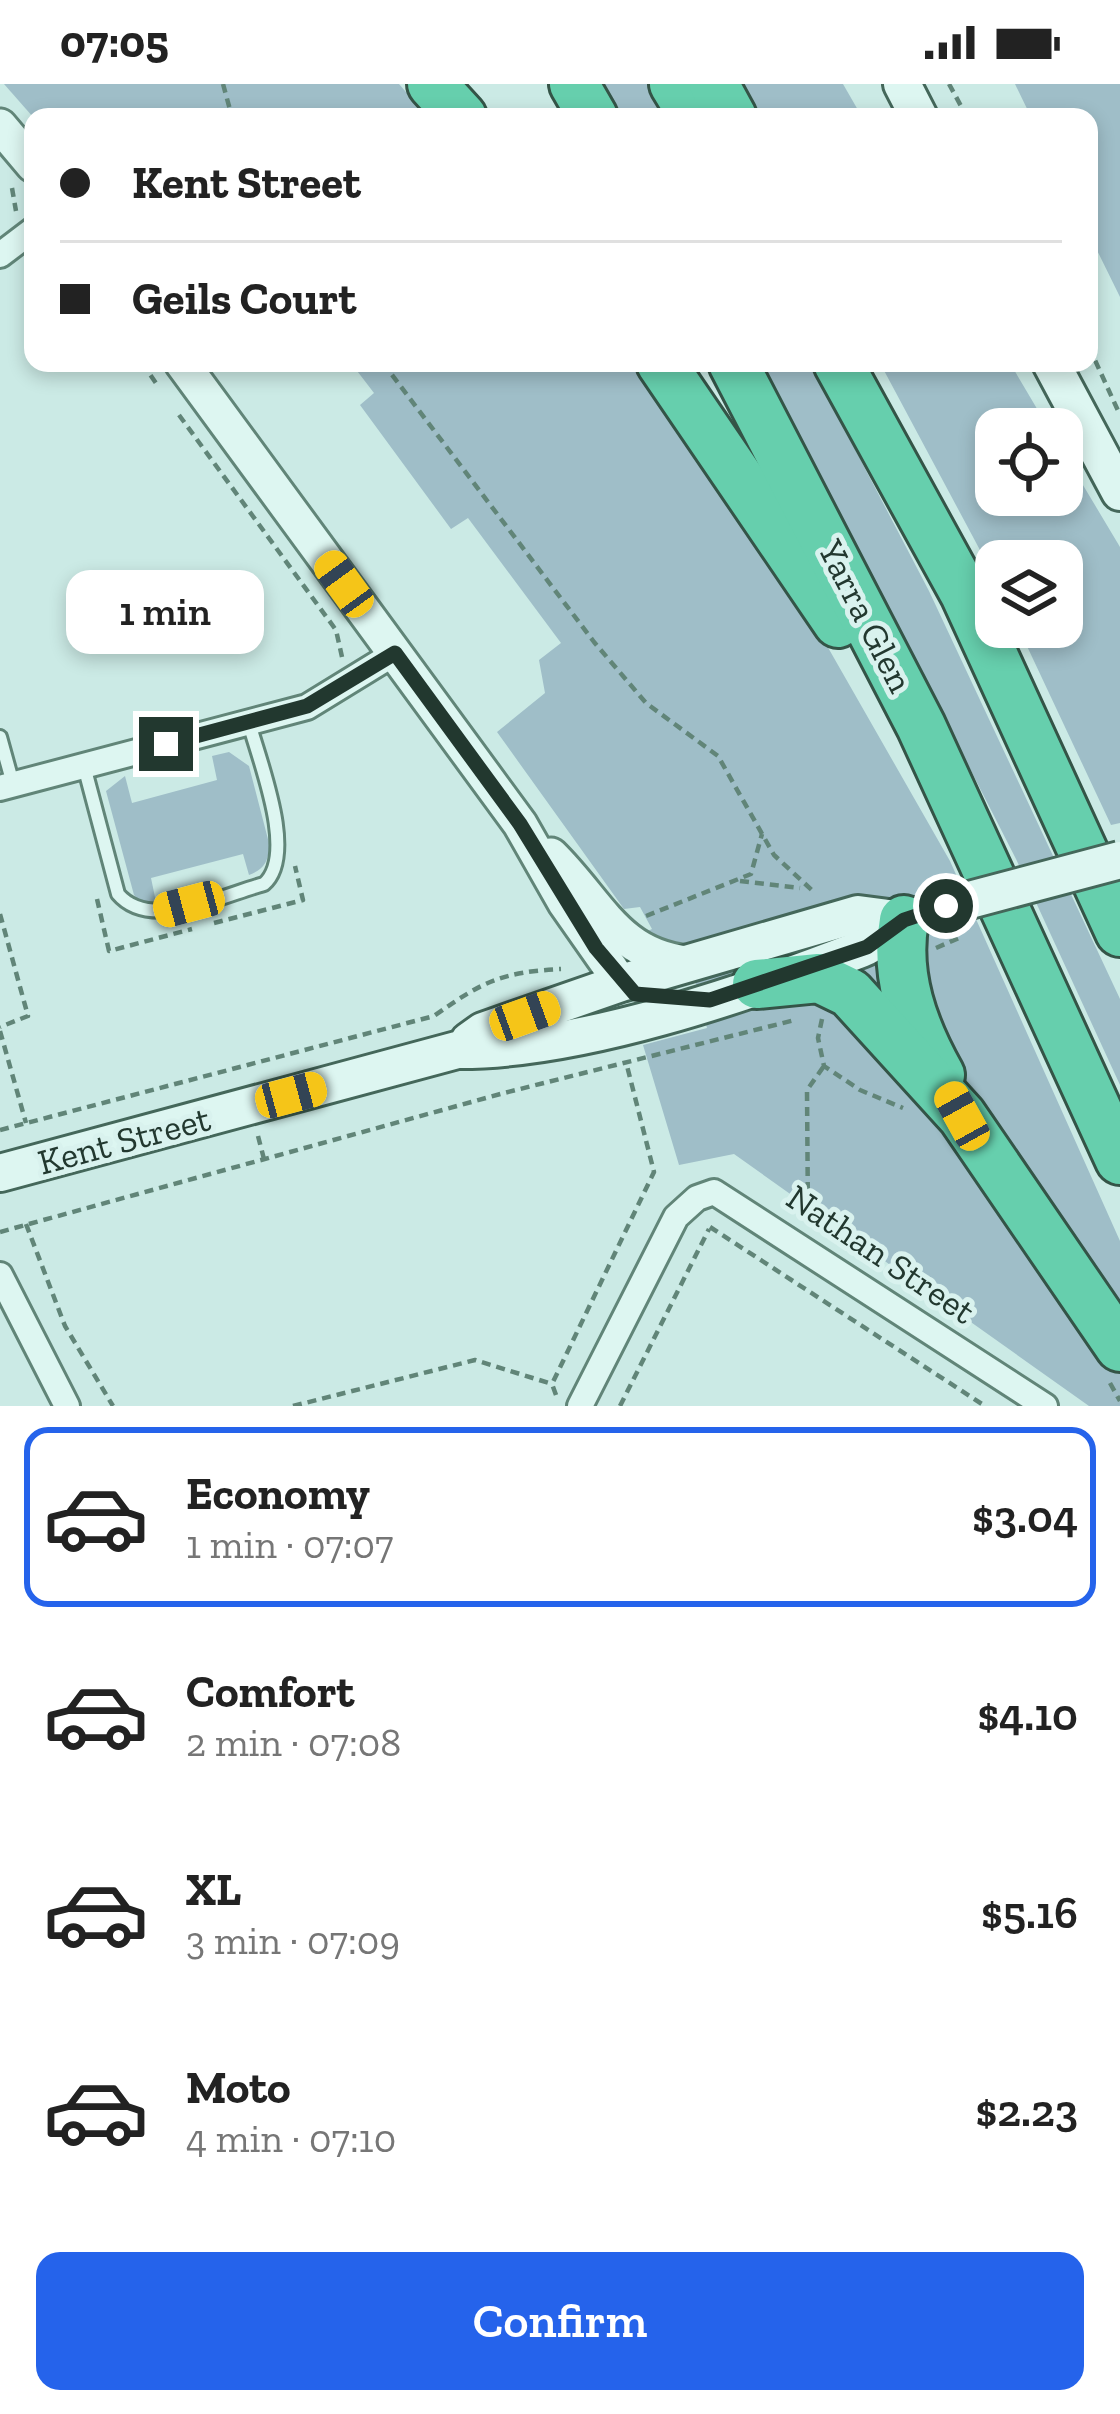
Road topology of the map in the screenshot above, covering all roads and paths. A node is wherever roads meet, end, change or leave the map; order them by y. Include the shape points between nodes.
1 (432, 84) edge
2 (454, 108) edge
3 (0, 126) edge
4 (24, 155) edge
5 (0, 175) edge
6 (0, 221) edge
7 (24, 237) edge
8 (0, 255) edge
9 (1098, 367) edge
10 (149, 372) edge
11 (189, 372) edge
12 (390, 372) edge
13 (667, 372) edge
14 (738, 372) edge
15 (843, 372) edge
16 (871, 372) edge
17 (1056, 372) edge
18 (1120, 416) edge
19 (1120, 491) edge
20 (940, 547) junction
21 (395, 653) junction
22 (356, 677) junction
23 (249, 722) junction
24 (0, 737) edge
25 (84, 765) junction
26 (6, 786) edge
27 (520, 824) junction
28 (761, 834) junction
29 (293, 856) dead end
30 (1120, 860) edge
31 (990, 873) junction
32 (738, 881) junction
33 (93, 882) dead end
34 (805, 889) junction
35 (828, 898) dead end
36 (925, 913) junction
37 (0, 914) edge
38 (629, 926) dead end
39 (1120, 932) edge
40 (688, 964) junction
41 (566, 969) dead end
42 (621, 983) junction
43 (757, 984) junction
44 (710, 1000) junction
45 (0, 1029) edge
46 (457, 1050) junction
47 (626, 1062) junction
48 (962, 1116) junction
49 (26, 1123) junction
50 (0, 1130) edge
51 (1120, 1160) edge
52 (0, 1173) edge
53 (714, 1192) junction
54 (26, 1224) junction
55 (710, 1227) junction
56 (0, 1232) edge
57 (799, 1243) junction
58 (0, 1275) edge
59 (1120, 1347) edge
60 (67, 1406) edge
61 (113, 1406) edge
62 (292, 1406) edge
63 (580, 1406) edge
64 (620, 1406) edge
65 (986, 1406) edge
66 (1045, 1406) edge

1 - 2 highway
3 - 4 street
5 - 6 path via 13,189 13,208
7 - 8 street
9 - 18 path
10 - 22 path via 336,629 340,655
11 - 21 street
12 - 28 path via 646,704 718,757
13 - 31 highway via 776,525
14 - 31 highway, Yarra Glen
15 - 20 highway
16 - 20 highway
17 - 19 main road
20 - 39 highway
21 - 22 street
21 - 27 street
22 - 23 street via 307,706
23 - 25 street
23 - 25 lane via 278,863 264,884 151,914 118,894
24 - 26 lane
25 - 26 street
27 - 40 street via 632,947
27 - 42 street
28 - 32 path via 751,874
28 - 34 path
29 - 33 path via 303,900 109,951
30 - 36 main road, Kent Street, bridge
31 - 51 highway
32 - 34 path
32 - 38 path
34 - 35 path
36 - 40 main road, Kent Street via 858,914
36 - 43 main road, Kent Street via 867,947
36 - 48 highway via 900,966 913,1019
37 - 45 path via 28,1016
40 - 42 main road, Kent Street
41 - 49 path via 508,971 434,1016
42 - 44 main road via 651,999
42 - 46 main road, Kent Street via 483,1031
43 - 44 main road, Kent Street
43 - 48 highway via 839,983
44 - 46 main road, Kent Street via 621,1025
45 - 49 path
46 - 52 main road, Kent Street
47 - 54 path
47 - 57 path via 823,1013 824,1066 807,1090 808,1225
47 - 62 path via 654,1172 552,1384 475,1360
48 - 59 highway
49 - 50 path
53 - 55 path
53 - 57 street, Nathan Street
53 - 63 street via 676,1217
54 - 56 path
54 - 61 path via 64,1326
55 - 64 path
55 - 65 path
57 - 66 street, Nathan Street
58 - 60 street

